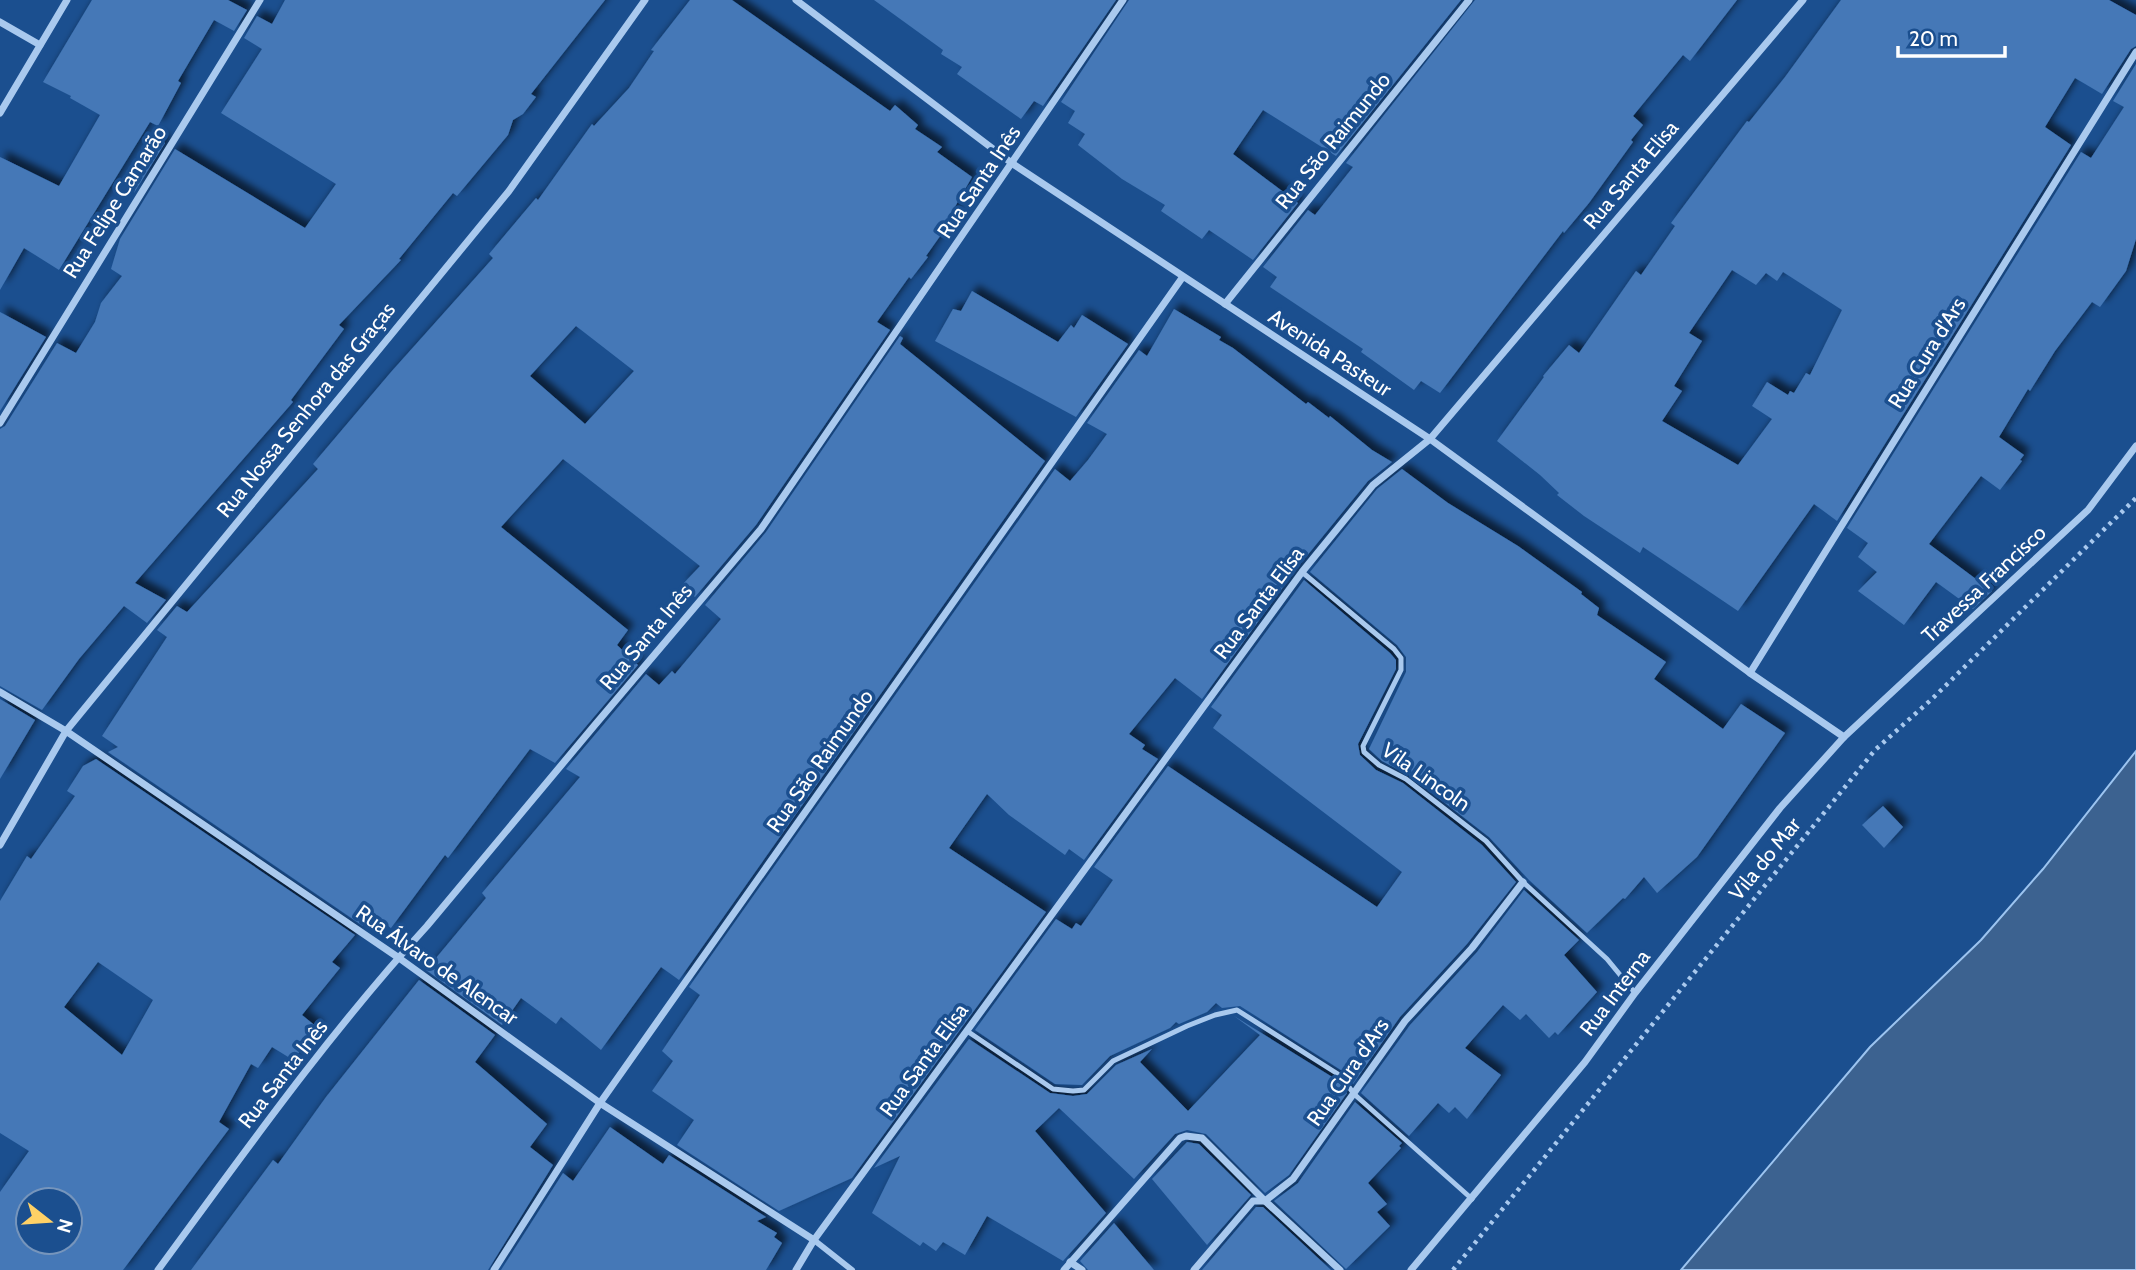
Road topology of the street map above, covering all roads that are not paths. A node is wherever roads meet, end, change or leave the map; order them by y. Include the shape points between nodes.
1 (67, 0) edge
2 (260, 0) edge
3 (645, 0) edge
4 (796, 0) edge
5 (1123, 0) edge
6 (1469, 0) edge
7 (1803, 0) edge
8 (0, 22) edge
9 (40, 45) junction
10 (2136, 52) edge
11 (0, 113) edge
12 (1013, 164) junction
13 (1182, 278) junction
14 (1225, 304) junction
15 (0, 423) edge
16 (1430, 439) junction
17 (2136, 446) edge
18 (1302, 572) junction
19 (1750, 673) junction
20 (0, 692) edge
21 (66, 731) junction
22 (1844, 737) junction
23 (0, 845) edge
24 (1522, 881) junction
25 (399, 958) junction
26 (1635, 993) junction
27 (967, 1031) junction
28 (1353, 1094) junction
29 (600, 1103) junction
30 (1472, 1199) junction
31 (1265, 1201) junction
32 (814, 1240) junction
33 (1070, 1262) junction
34 (158, 1270) edge
35 (494, 1270) edge
36 (796, 1270) edge
37 (852, 1270) edge
38 (1064, 1270) edge
39 (1082, 1270) edge
40 (1194, 1270) edge
41 (1340, 1270) edge
42 (1411, 1270) edge

1 - 9 street
2 - 15 street, Rua Felipe Camarão
3 - 21 street, Rua Nossa Senhora das Graças via 509,191
4 - 12 street, Avenida Pasteur
5 - 12 street, Rua Santa Inês
6 - 14 street, Rua São Raimundo
7 - 16 street, Rua Santa Elisa
8 - 9 street
9 - 11 street
10 - 19 street, Rua Cura d'Ars
12 - 13 street, Avenida Pasteur
12 - 25 street, Rua Santa Inês via 761,529
13 - 14 street, Avenida Pasteur
13 - 29 street, Rua São Raimundo
14 - 16 street, Avenida Pasteur
16 - 18 street, Rua Santa Elisa via 1373,485
16 - 19 street, Avenida Pasteur
17 - 22 street, Travessa Francisco via 2088,510
18 - 24 lane, Vila Lincoln via 1401,658 1401,670 1364,752 1486,841
18 - 27 street, Rua Santa Elisa
19 - 22 street, Avenida Pasteur
20 - 21 street, Rua Álvaro de Alencar
21 - 23 street, Rua Nossa Senhora das Graças
21 - 25 street, Rua Álvaro de Alencar
22 - 26 street, Rua Interna via 1780,808
24 - 26 lane, Vila Lincoln via 1607,958
24 - 28 street, Rua Cura d'Ars via 1472,948 1405,1021
25 - 29 street, Rua Álvaro de Alencar
25 - 34 street, Rua Santa Inês via 269,1118
26 - 30 street, Rua Interna via 1585,1062
27 - 28 lane via 1053,1089 1073,1091 1084,1090 1113,1061 1187,1026 1237,1010 1341,1076
27 - 32 street, Rua Santa Elisa
28 - 30 lane
28 - 31 street, Rua Cura d'Ars via 1293,1179
29 - 32 street, Rua Álvaro de Alencar
29 - 35 street, Rua São Raimundo
30 - 42 street, Rua Interna
31 - 33 street via 1202,1139 1186,1136
31 - 40 street, Rua Cura d'Ars via 1253,1201
31 - 41 street
32 - 36 street, Rua Santa Elisa
32 - 37 street, Rua Álvaro de Alencar
33 - 38 street
33 - 39 street

